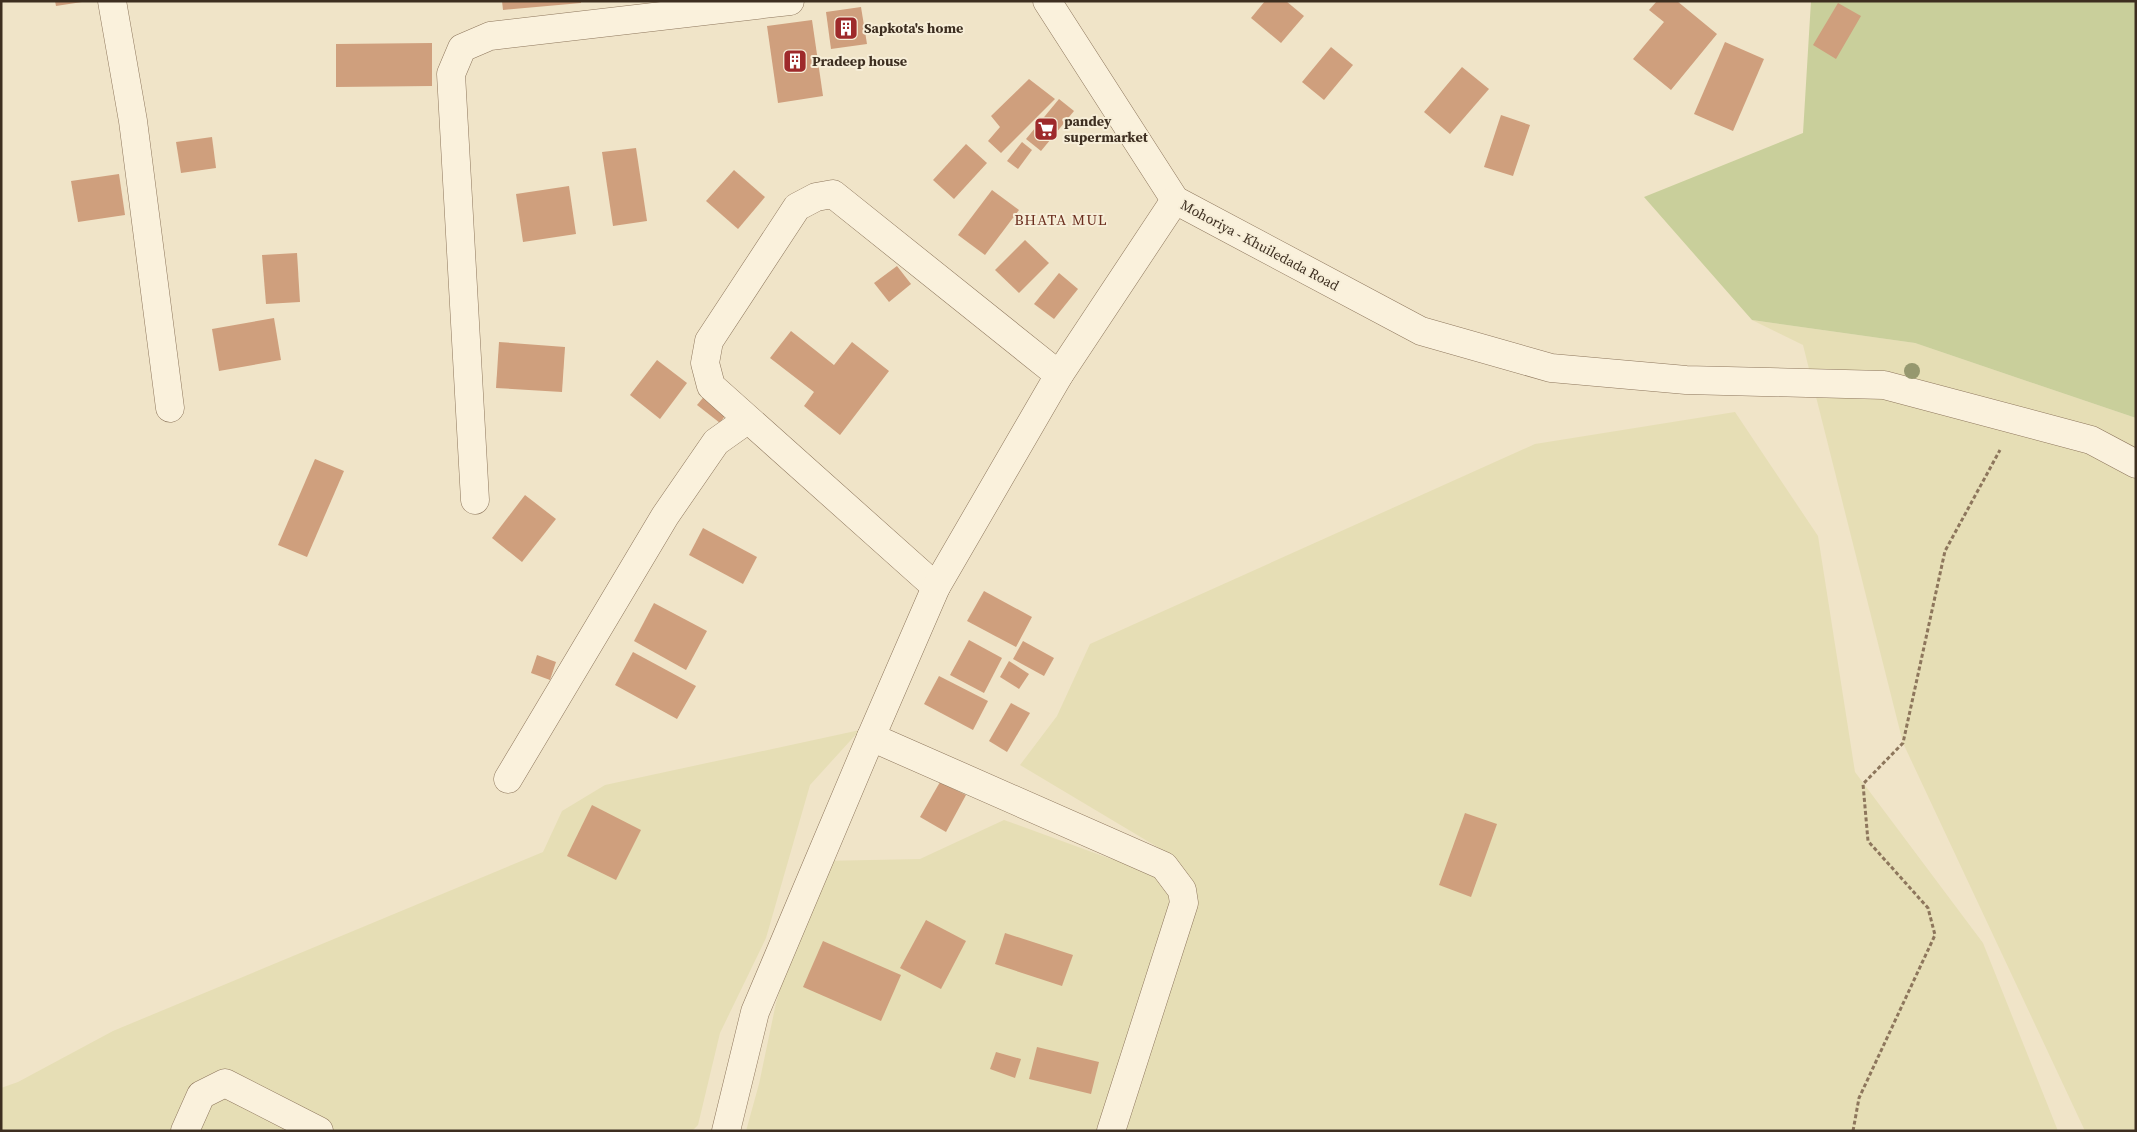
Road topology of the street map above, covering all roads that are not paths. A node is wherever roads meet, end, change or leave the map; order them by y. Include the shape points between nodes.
1 (112, 1) edge
2 (790, 1) edge
3 (1047, 1) edge
4 (1175, 200) junction
5 (1059, 375) junction
6 (170, 408) dead end
7 (747, 420) junction
8 (2136, 464) edge
9 (475, 500) dead end
10 (936, 587) junction
11 (871, 736) junction
12 (508, 779) dead end
13 (185, 1131) edge
14 (319, 1131) edge
15 (726, 1131) edge
16 (1111, 1131) edge

1 - 6 street via 133,121
2 - 9 street via 490,36 462,48 451,74
3 - 4 street, Mohoriya - Khuiledada Road
4 - 5 street
4 - 8 street, Mohoriya - Khuiledada Road via 1421,331 1551,368 1686,380 1884,385 2091,440
5 - 7 street via 833,194 816,197 797,207 708,341 705,363 711,386
5 - 10 street
7 - 10 street
7 - 12 street via 716,442 665,516
10 - 11 street
11 - 15 street via 755,1012
11 - 16 street via 1164,866 1182,890 1184,903
13 - 14 street via 201,1095 225,1083

